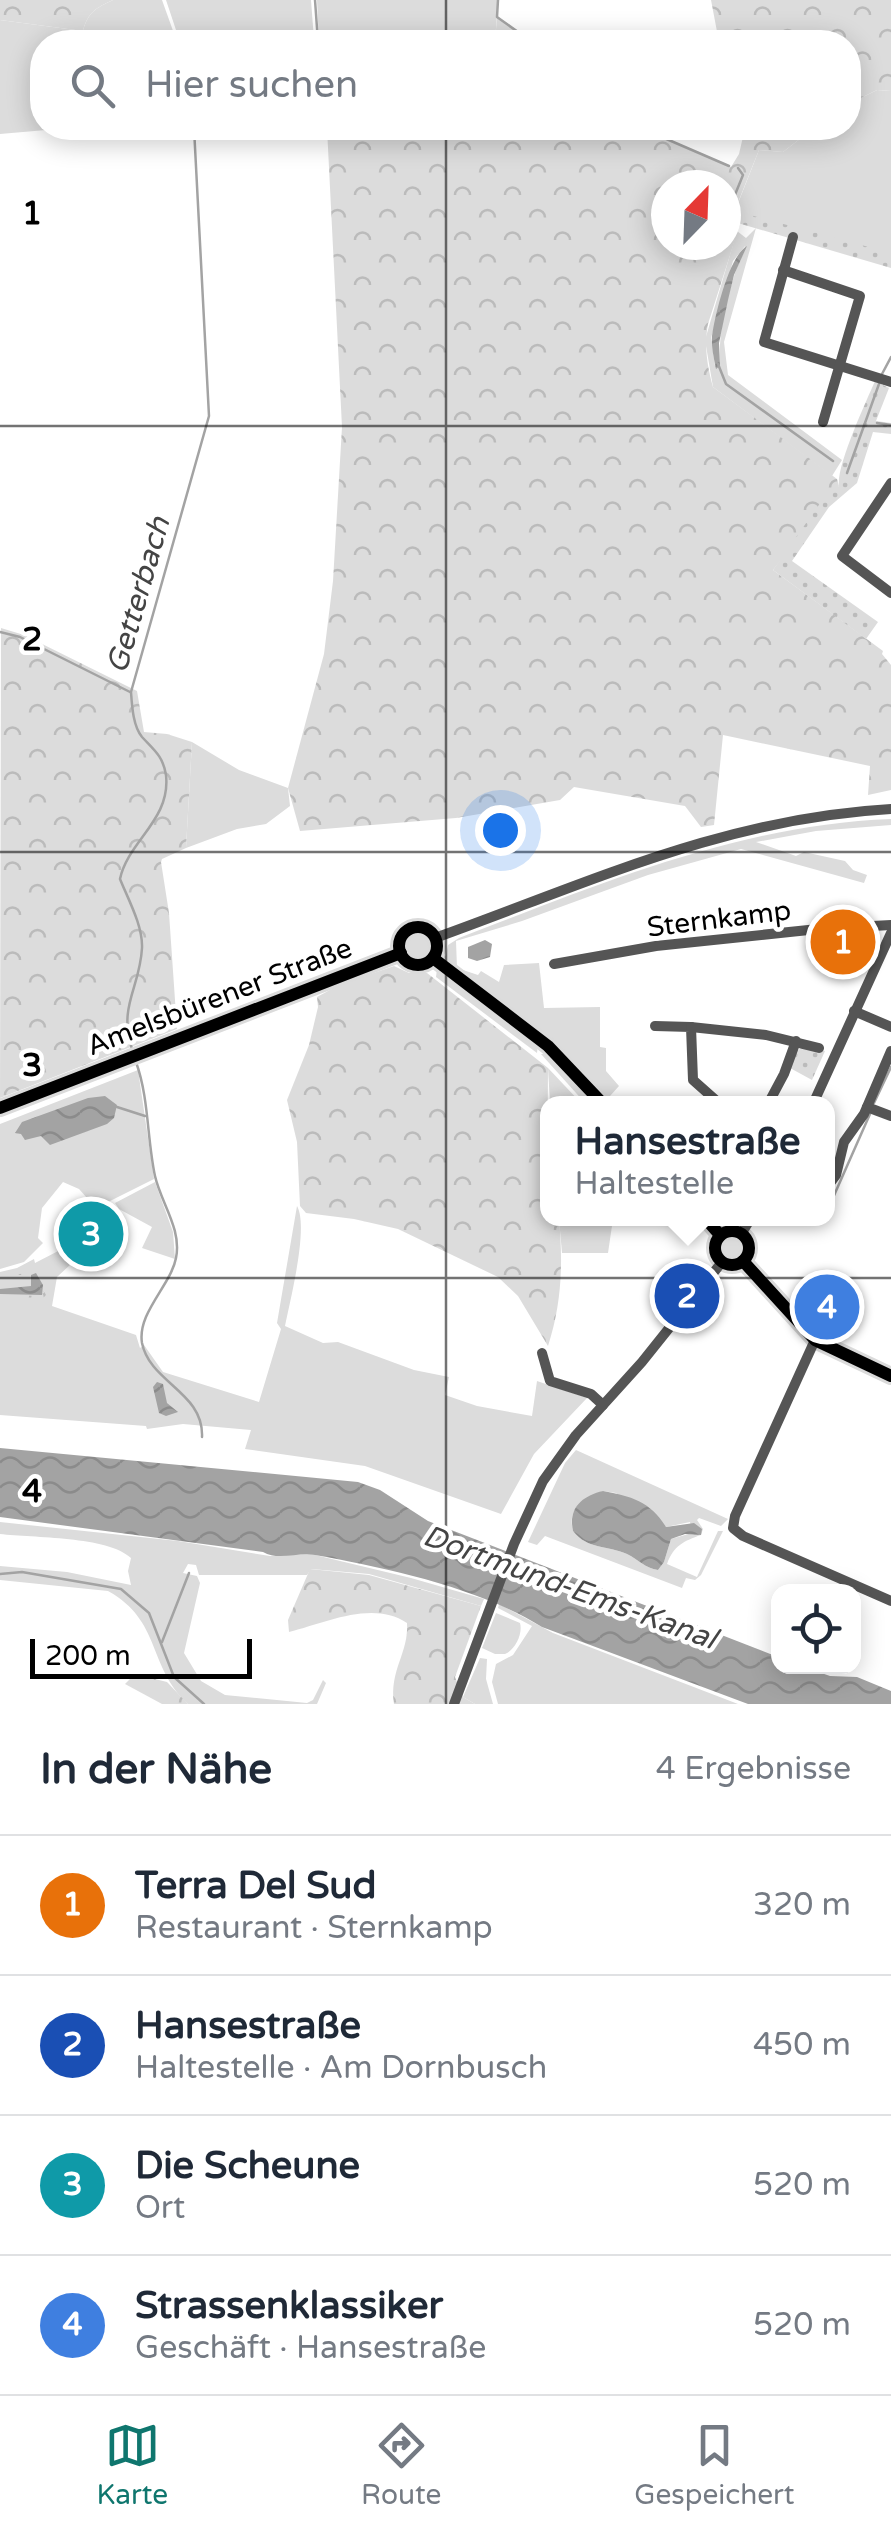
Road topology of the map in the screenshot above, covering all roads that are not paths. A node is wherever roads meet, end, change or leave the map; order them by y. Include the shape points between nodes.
1 (793, 237) dead end
2 (783, 270) junction
3 (840, 366) junction
4 (891, 382) edge
5 (823, 422) dead end
6 (891, 484) edge
7 (880, 498) junction
8 (891, 506) edge
9 (891, 593) edge
10 (891, 809) edge
11 (891, 925) edge
12 (891, 933) edge
13 (435, 938) junction
14 (400, 952) junction
15 (432, 958) junction
16 (554, 964) dead end
17 (854, 1011) junction
18 (656, 1026) dead end
19 (691, 1027) junction
20 (891, 1028) edge
21 (796, 1041) junction
22 (819, 1048) dead end
23 (891, 1051) edge
24 (595, 1096) edge
25 (711, 1096) edge
26 (772, 1096) edge
27 (817, 1096) edge
28 (867, 1107) junction
29 (0, 1108) edge
30 (891, 1116) edge
31 (835, 1176) edge
32 (712, 1226) edge
33 (746, 1226) edge
34 (741, 1234) junction
35 (720, 1235) junction
36 (743, 1261) junction
37 (722, 1262) junction
38 (816, 1340) junction
39 (542, 1353) dead end
40 (891, 1376) edge
41 (603, 1405) junction
42 (891, 1601) edge
43 (454, 1704) edge

1 - 2 street
2 - 3 street via 860,296
2 - 3 street via 764,342
3 - 4 street
3 - 5 street
6 - 7 street
7 - 8 street
7 - 9 street via 842,556
10 - 13 street, Amelsbürener Straße via 710,839
11 - 16 street, Sternkamp via 656,946
12 - 17 street
13 - 14 main road, Amelsbürener Straße via 424,928 410,929
13 - 15 main road
14 - 15 main road via 415,964
14 - 29 main road, Amelsbürener Straße
15 - 24 main road via 548,1046
17 - 20 street
17 - 27 street
18 - 19 street
19 - 21 street
19 - 25 street via 693,1080
21 - 22 street
21 - 26 street
23 - 28 street
28 - 30 street
28 - 31 street via 844,1142
32 - 35 main road
33 - 34 street
34 - 35 main road
34 - 36 main road via 749,1248
35 - 37 main road via 714,1247
36 - 37 main road
36 - 38 main road
37 - 41 street
38 - 40 main road
38 - 42 street via 732,1528
39 - 41 street via 550,1381 591,1394
41 - 43 street via 543,1481

